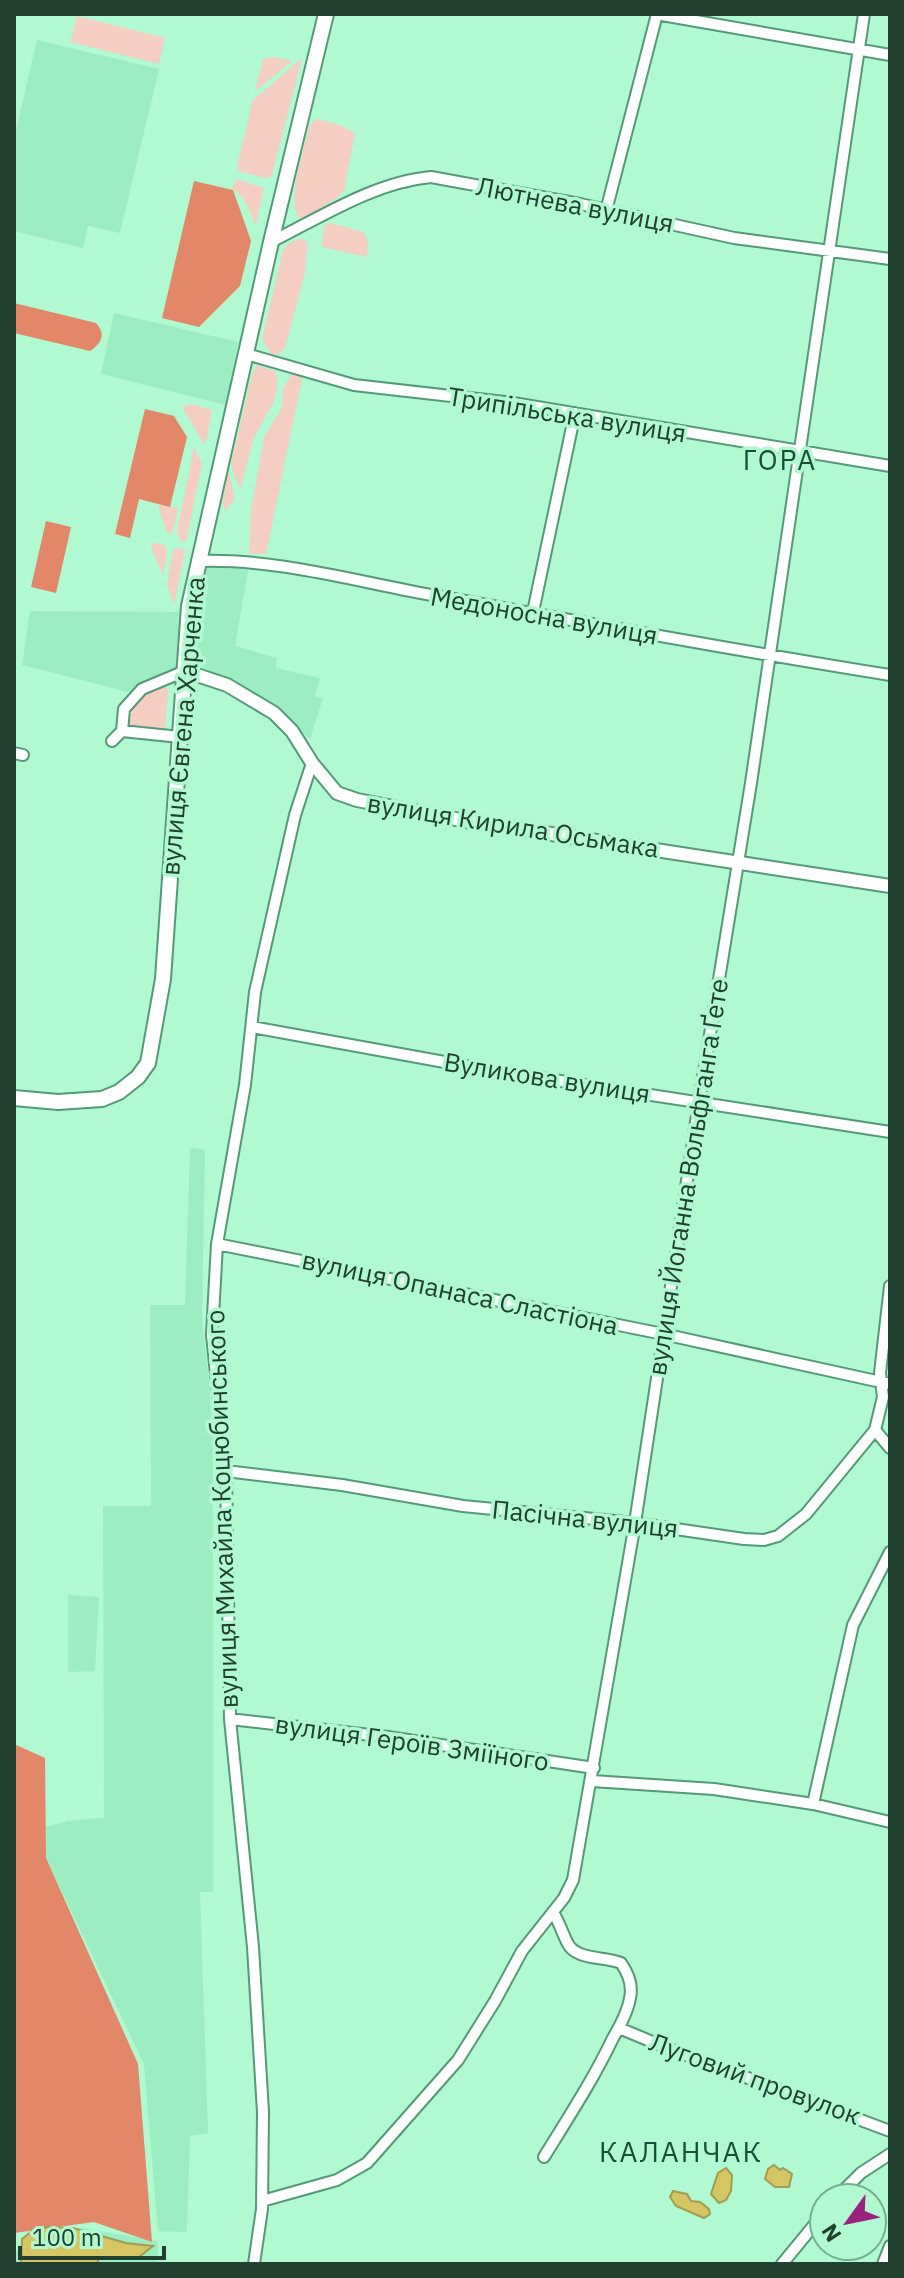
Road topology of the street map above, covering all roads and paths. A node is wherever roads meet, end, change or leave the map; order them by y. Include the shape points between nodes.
1 (326, 14) edge
2 (657, 14) edge
3 (864, 14) edge
4 (859, 49) junction
5 (890, 55) edge
6 (606, 211) junction
7 (271, 242) junction
8 (831, 253) junction
9 (890, 259) edge
10 (246, 354) junction
11 (575, 413) junction
12 (801, 452) junction
13 (890, 466) edge
14 (197, 561) junction
15 (533, 612) junction
16 (769, 656) junction
17 (185, 671) junction
18 (890, 675) edge
19 (122, 731) junction
20 (180, 737) junction
21 (112, 741) dead end
22 (312, 763) junction
23 (737, 864) junction
24 (890, 886) edge
25 (252, 1027) junction
26 (14, 1098) edge
27 (699, 1102) junction
28 (890, 1132) edge
29 (217, 1244) junction
30 (890, 1286) edge
31 (663, 1334) junction
32 (886, 1383) edge
33 (875, 1430) junction
34 (890, 1448) edge
35 (226, 1471) junction
36 (635, 1523) junction
37 (890, 1552) edge
38 (230, 1719) junction
39 (594, 1768) junction
40 (592, 1781) junction
41 (813, 1804) junction
42 (890, 1822) edge
43 (553, 1912) junction
44 (619, 2028) junction
45 (890, 2131) edge
46 (890, 2154) edge
47 (544, 2157) dead end
48 (852, 2182) edge
49 (262, 2201) junction
50 (808, 2232) edge
51 (890, 2246) edge
52 (254, 2264) edge
53 (782, 2264) edge
54 (883, 2264) edge

1 - 7 main road, вулиця Євгена Харченка
2 - 4 street
2 - 6 street
3 - 4 street, вулиця Йоганна Вольфганга Ґете
4 - 5 street
4 - 8 street, вулиця Йоганна Вольфганга Ґете
6 - 7 street, Лютнева вулиця via 416,178
6 - 8 street, Лютнева вулиця
7 - 10 main road, вулиця Євгена Харченка
8 - 9 street, Лютнева вулиця
8 - 12 street, вулиця Йоганна Вольфганга Ґете
10 - 11 street, Трипільська вулиця via 354,385
10 - 14 main road, вулиця Євгена Харченка
11 - 12 street, Трипільська вулиця
11 - 15 street
12 - 13 street, Трипільська вулиця
12 - 16 street, вулиця Йоганна Вольфганга Ґете
14 - 15 street, Медоносна вулиця via 244,562
14 - 17 main road, вулиця Євгена Харченка
15 - 16 street, Медоносна вулиця
16 - 18 street, Медоносна вулиця
16 - 23 street, вулиця Йоганна Вольфганга Ґете
17 - 19 street via 142,689 124,709
17 - 20 main road, вулиця Євгена Харченка
17 - 22 street, вулиця Кирила Осьмака via 227,685 274,713
19 - 20 street
19 - 21 street
20 - 26 main road, вулиця Євгена Харченка via 163,979 148,1063 119,1092 102,1099
22 - 23 street, вулиця Кирила Осьмака via 337,793 357,800
22 - 25 street, вулиця Михайла Коцюбинського via 291,830
23 - 24 street, вулиця Кирила Осьмака
23 - 27 street, вулиця Йоганна Вольфганга Ґете
25 - 27 street, Вуликова вулиця
25 - 29 street, вулиця Михайла Коцюбинського
27 - 28 street, Вуликова вулиця
27 - 31 street, вулиця Йоганна Вольфганга Ґете
29 - 31 street, вулиця Опанаса Сластіона
29 - 35 street, вулиця Михайла Коцюбинського via 212,1335
30 - 32 street via 880,1373
31 - 32 street, вулиця Опанаса Сластіона
31 - 36 street, вулиця Йоганна Вольфганга Ґете
32 - 33 street
33 - 34 street
33 - 36 street, Пасічна вулиця via 806,1514 778,1536 744,1539
35 - 36 street, Пасічна вулиця via 463,1506
35 - 38 street, вулиця Михайла Коцюбинського
36 - 39 street, вулиця Йоганна Вольфганга Ґете
37 - 41 street via 853,1625
38 - 39 street, вулиця Героїв Зміїного
38 - 49 street, вулиця Михайла Коцюбинського via 255,1977
39 - 40 street, вулиця Йоганна Вольфганга Ґете
40 - 41 street via 714,1789
40 - 43 street, вулиця Йоганна Вольфганга Ґете via 573,1880
41 - 42 street
43 - 44 street, Луговий провулок via 573,1950 612,1959 627,1972 630,2000
43 - 49 street, вулиця Йоганна Вольфганга Ґете via 522,1951 458,2060 367,2163 337,2180
44 - 45 street, Луговий провулок
44 - 47 street, Луговий провулок
46 - 48 street
49 - 52 street, вулиця Михайла Коцюбинського
50 - 53 street
51 - 54 street

